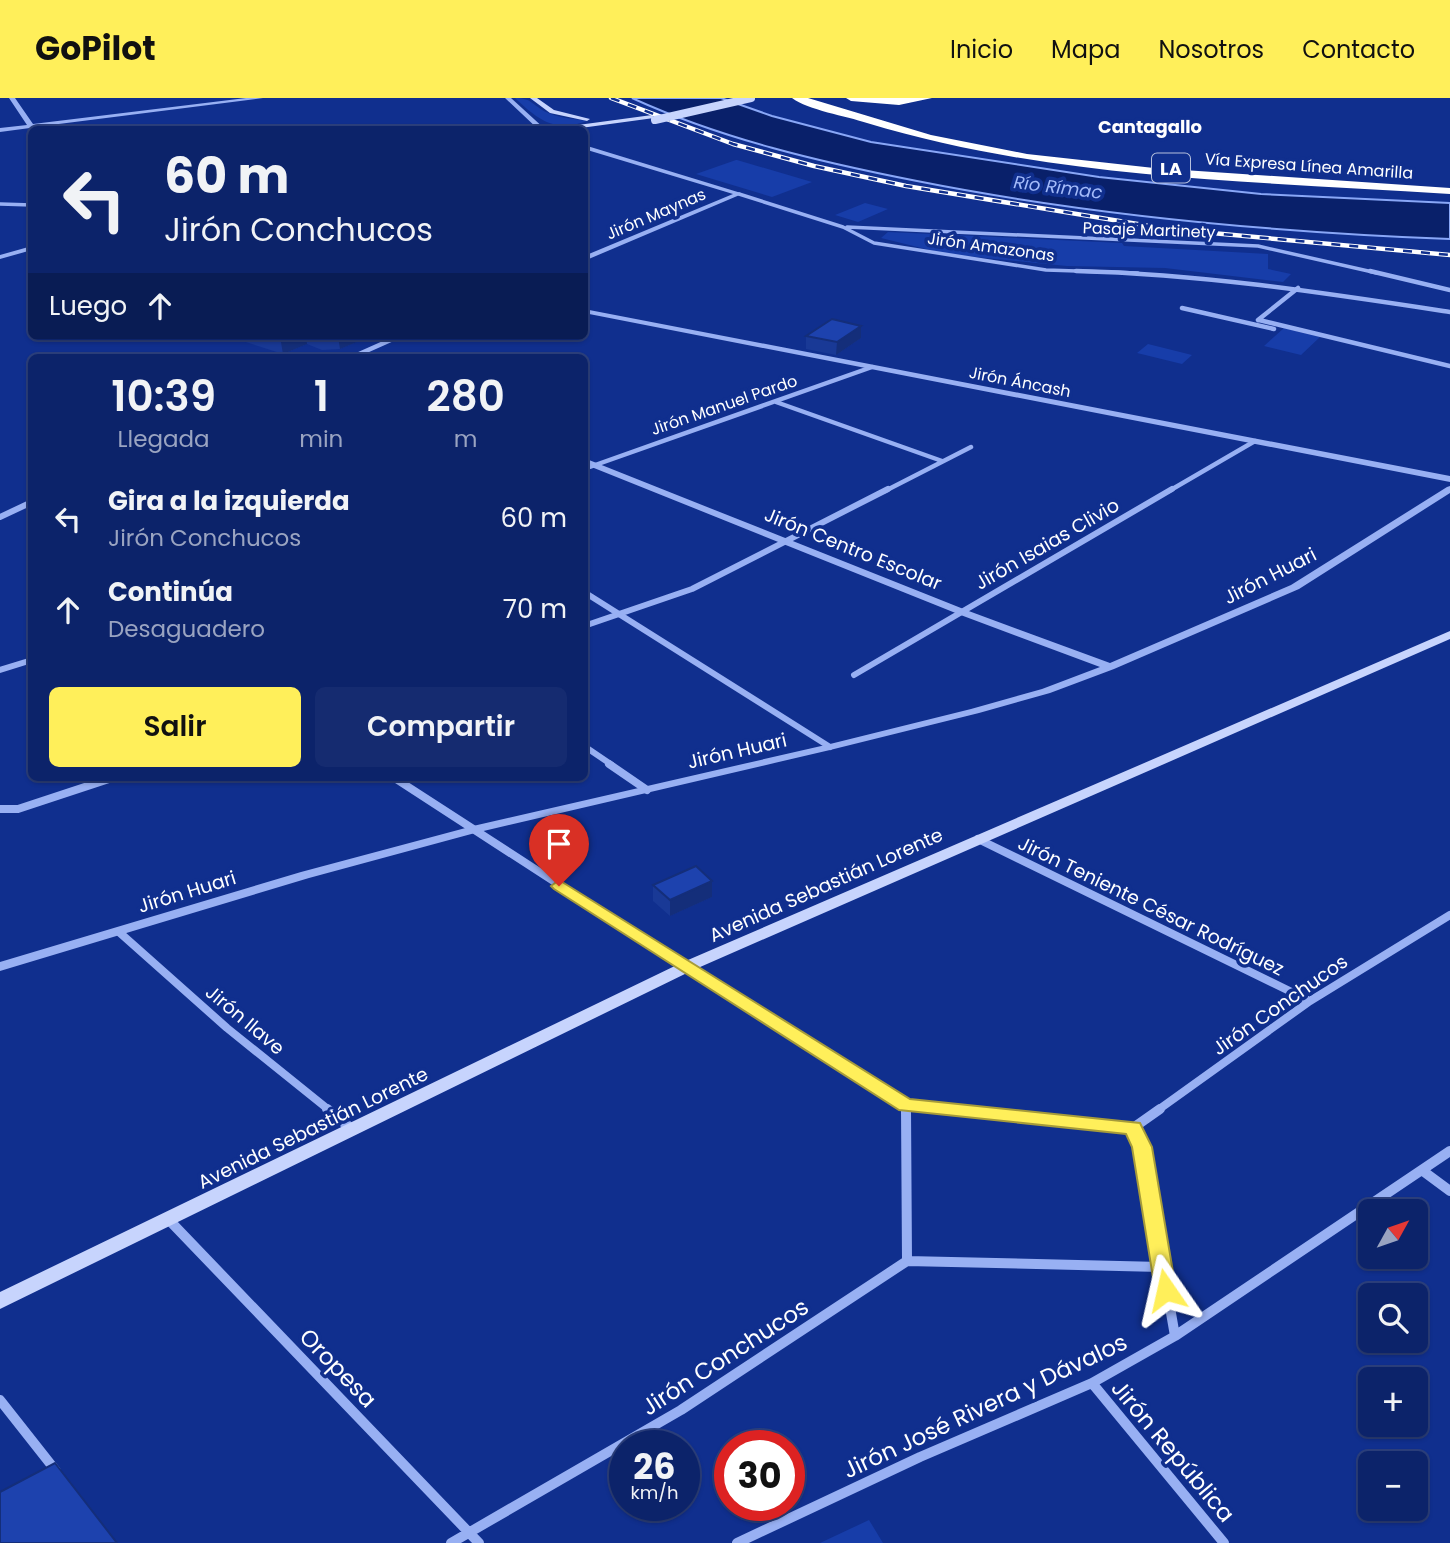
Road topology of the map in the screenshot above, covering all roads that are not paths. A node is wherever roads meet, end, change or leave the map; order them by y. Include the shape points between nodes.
1 (12, 98) edge
2 (260, 98) edge
3 (508, 98) edge
4 (534, 98) edge
5 (735, 98) edge
6 (751, 98) edge
7 (797, 98) edge
8 (815, 98) edge
9 (851, 98) edge
10 (927, 98) edge
11 (653, 118) junction
12 (624, 120) junction
13 (32, 126) edge
14 (48, 126) edge
15 (540, 126) edge
16 (576, 126) edge
17 (588, 127) edge
18 (28, 128) edge
19 (0, 130) edge
20 (588, 148) edge
21 (1330, 183) junction
22 (1450, 189) edge
23 (739, 194) junction
24 (0, 204) edge
25 (1444, 204) dead end
26 (28, 205) edge
27 (843, 227) junction
28 (28, 249) edge
29 (0, 257) edge
30 (588, 258) edge
31 (1298, 288) junction
32 (1450, 290) edge
33 (1182, 308) dead end
34 (588, 312) edge
35 (1450, 312) edge
36 (1259, 320) junction
37 (1252, 324) junction
38 (1274, 329) dead end
39 (391, 340) edge
40 (358, 354) edge
41 (1450, 366) edge
42 (872, 368) junction
43 (775, 402) junction
44 (1255, 441) junction
45 (971, 447) dead end
46 (942, 461) junction
47 (588, 465) edge
48 (1450, 479) edge
49 (1450, 489) edge
50 (28, 504) edge
51 (0, 517) edge
52 (788, 541) junction
53 (588, 594) edge
54 (962, 612) junction
55 (620, 614) junction
56 (588, 625) edge
57 (1450, 635) edge
58 (28, 661) edge
59 (1110, 667) junction
60 (0, 670) edge
61 (855, 675) dead end
62 (831, 747) junction
63 (588, 749) edge
64 (103, 781) edge
65 (399, 781) edge
66 (647, 790) junction
67 (0, 809) edge
68 (473, 830) junction
69 (978, 839) junction
70 (1450, 915) edge
71 (119, 932) junction
72 (0, 967) edge
73 (686, 967) junction
74 (1310, 1001) junction
75 (906, 1105) junction
76 (1133, 1128) junction
77 (353, 1130) junction
78 (1450, 1151) edge
79 (1423, 1171) junction
80 (1450, 1191) edge
81 (169, 1220) junction
82 (907, 1261) junction
83 (1161, 1267) junction
84 (0, 1301) edge
85 (1175, 1336) junction
86 (1092, 1383) junction
87 (0, 1400) edge
88 (65, 1483) edge
89 (470, 1532) junction
90 (451, 1543) edge
91 (479, 1543) edge
92 (737, 1543) edge
93 (1224, 1543) edge

1 - 13 street
2 - 14 street
3 - 15 street
4 - 12 main road via 561,115
5 - 11 main road, bridge
6 - 11 main road, bridge
7 - 21 highway, Vía Expresa Línea Amarilla / LA via 929,138 1018,156 1127,169
8 - 22 highway, Vía Expresa Línea Amarilla / LA via 930,134 1046,156
9 - 10 highway via 899,102
11 - 12 main road
11 - 17 main road
12 - 16 main road
18 - 19 street
20 - 23 street, Jirón Amazonas
21 - 22 highway, Vía Expresa Línea Amarilla / LA
21 - 25 highway
23 - 27 street, Jirón Amazonas
23 - 30 street, Jirón Maynas
24 - 26 street
27 - 31 street, Jirón Amazonas via 874,243 1014,267 1176,275
27 - 32 street, Pasaje Martinety via 1278,248
28 - 29 street
31 - 35 street, Jirón Amazonas
31 - 36 street
33 - 37 street
34 - 42 street, Jirón Áncash
36 - 37 street
36 - 41 street
37 - 38 street
39 - 40 street
42 - 43 street, Jirón Manuel Pardo
42 - 44 street, Jirón Áncash
43 - 46 street
43 - 47 street, Jirón Manuel Pardo
44 - 48 street, Jirón Áncash
44 - 54 street, Jirón Isaias Clivio
45 - 46 street
46 - 52 street
47 - 52 street, Jirón Centro Escolar
49 - 59 street, Jirón Huari via 1295,587
50 - 51 street
52 - 54 street, Jirón Centro Escolar
52 - 55 street via 692,589
53 - 55 street
54 - 59 street, Jirón Centro Escolar
54 - 61 street, Jirón Isaias Clivio
55 - 56 street
55 - 62 street
57 - 69 main road, Avenida Sebastián Lorente
58 - 60 street
59 - 62 street, Jirón Huari via 1046,691
62 - 66 street, Jirón Huari
63 - 66 street
64 - 67 street via 18,809
65 - 68 street
66 - 68 street, Jirón Huari
68 - 71 street, Jirón Huari via 304,875
68 - 73 street
69 - 73 main road, Avenida Sebastián Lorente
69 - 74 street, Jirón Teniente César Rodríguez
70 - 74 street, Jirón Conchucos
71 - 72 street, Jirón Huari
71 - 77 street, Jirón Ilave via 227,1028
73 - 75 street
73 - 77 main road, Avenida Sebastián Lorente
74 - 76 street, Jirón Conchucos
75 - 76 street
75 - 82 street
76 - 83 street via 1142,1147
77 - 81 main road, Avenida Sebastián Lorente
78 - 79 street, Jirón José Rivera y Dávalos
79 - 80 street
79 - 85 street, Jirón José Rivera y Dávalos
81 - 84 main road, Avenida Sebastián Lorente
81 - 89 street, Oropesa
82 - 83 street
82 - 89 street, Jirón Conchucos via 681,1410
83 - 85 street
85 - 86 street, Jirón José Rivera y Dávalos
86 - 92 street, Jirón José Rivera y Dávalos
86 - 93 street, Jirón República
87 - 88 street
89 - 90 street, Jirón Conchucos
89 - 91 street, Oropesa

